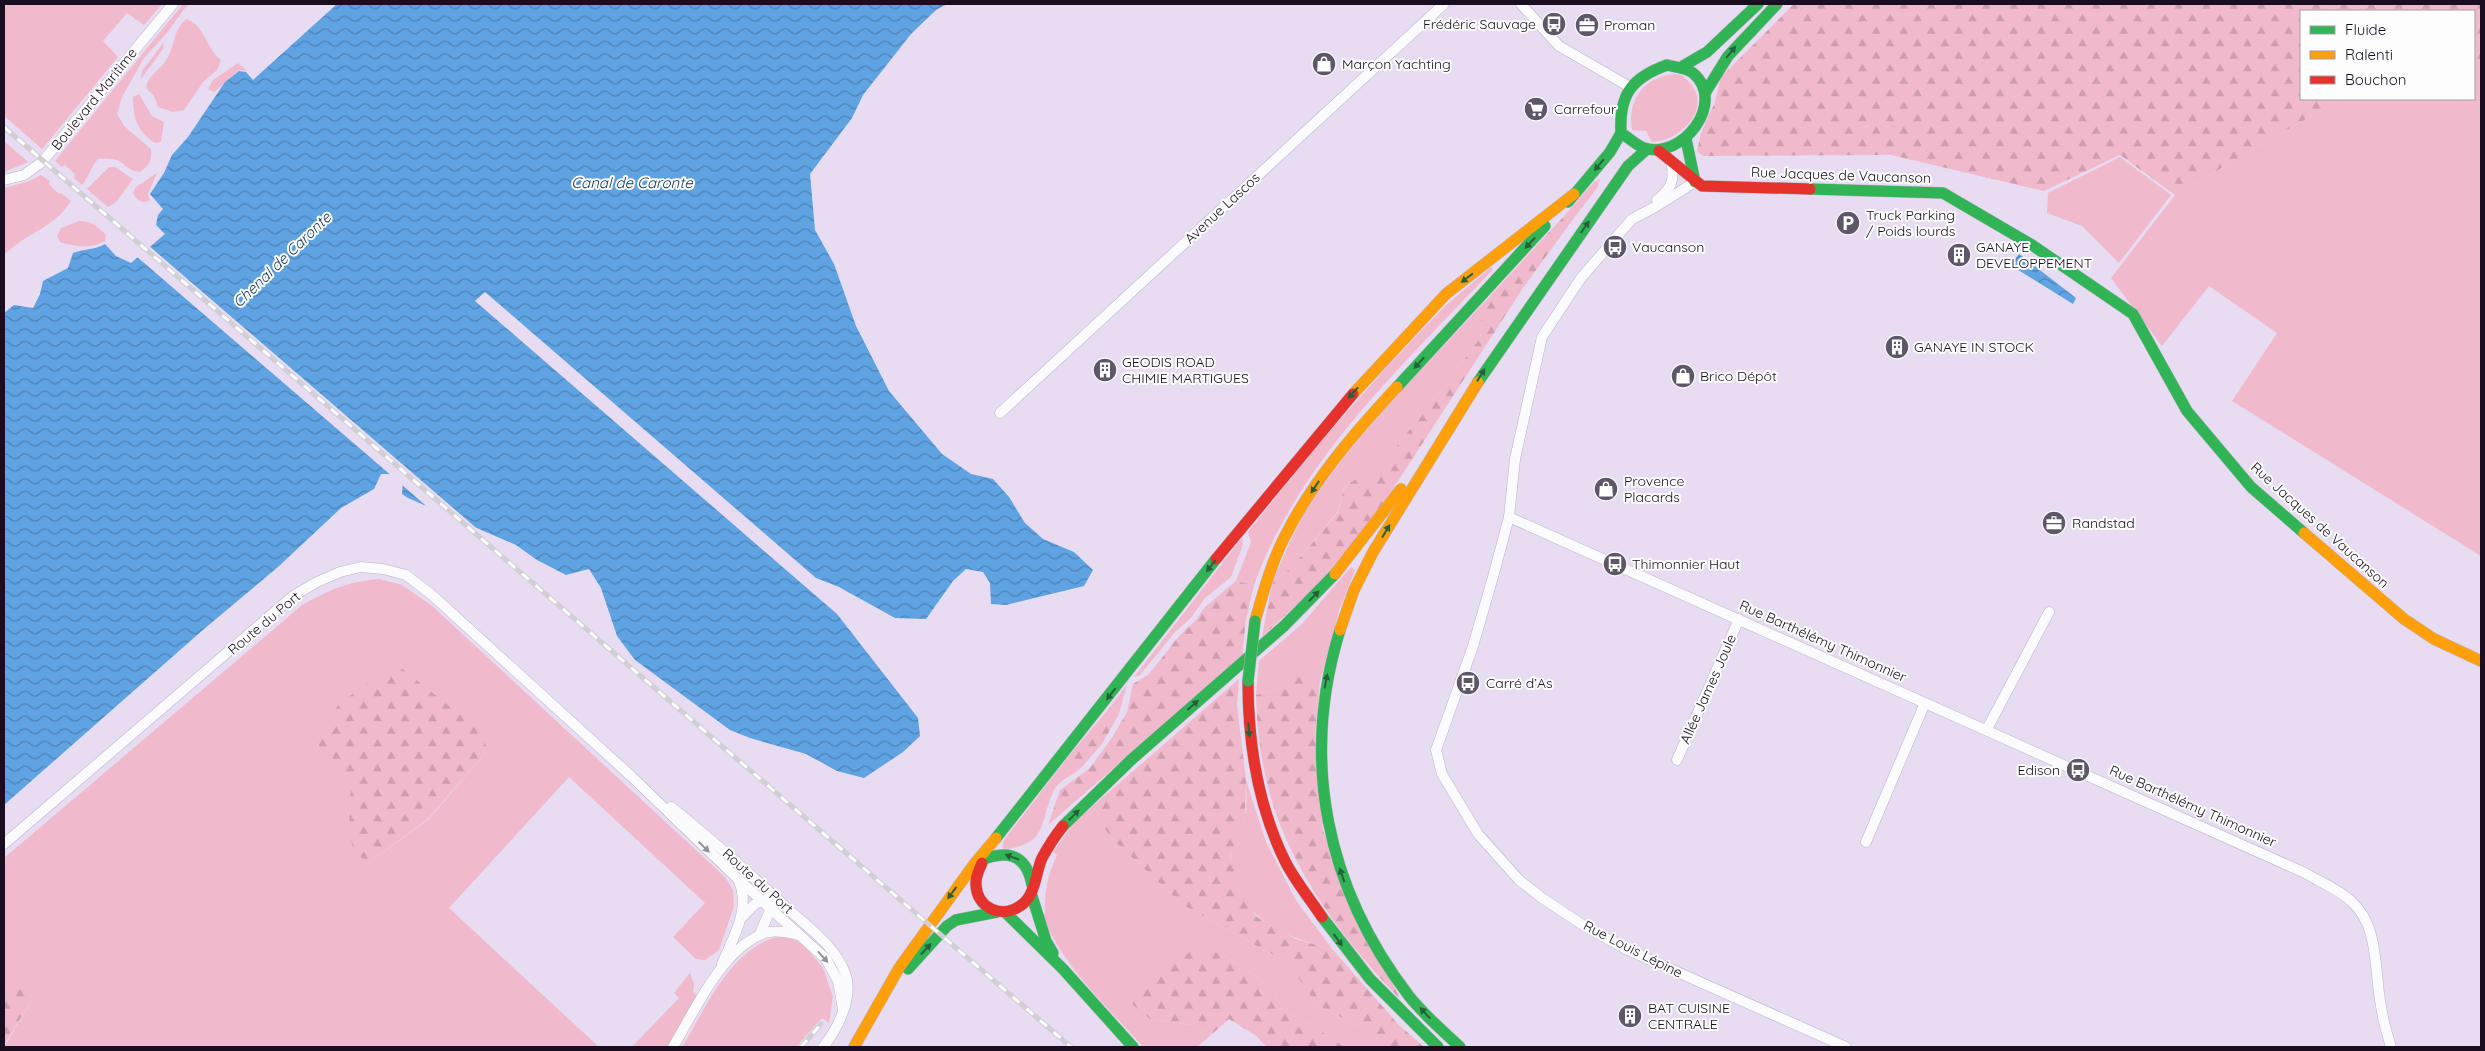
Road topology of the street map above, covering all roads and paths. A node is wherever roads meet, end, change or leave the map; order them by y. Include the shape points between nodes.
1 (173, 4) edge
2 (1444, 4) edge
3 (1521, 4) edge
4 (1758, 4) edge
5 (1777, 4) edge
6 (1683, 66) junction
7 (1630, 87) junction
8 (1705, 93) junction
9 (1621, 133) junction
10 (1686, 139) junction
11 (1653, 150) junction
12 (1671, 161) junction
13 (4, 180) edge
14 (1698, 184) junction
15 (1574, 194) junction
16 (1632, 219) junction
17 (1000, 413) dead end
18 (1455, 416) junction
19 (1509, 517) junction
20 (2049, 612) dead end
21 (1739, 619) junction
22 (2481, 661) edge
23 (1925, 702) junction
24 (1987, 730) junction
25 (1677, 760) dead end
26 (631, 776) junction
27 (1016, 814) junction
28 (1866, 842) dead end
29 (4, 844) edge
30 (986, 857) junction
31 (975, 862) junction
32 (739, 880) junction
33 (1032, 890) junction
34 (774, 896) junction
35 (762, 901) junction
36 (771, 909) junction
37 (1001, 912) junction
38 (741, 918) junction
39 (760, 934) junction
40 (802, 936) junction
41 (1063, 969) junction
42 (719, 971) junction
43 (882, 998) junction
44 (843, 1009) junction
45 (673, 1047) edge
46 (824, 1047) edge
47 (854, 1047) edge
48 (1133, 1047) edge
49 (1438, 1047) edge
50 (1460, 1047) edge
51 (1846, 1047) edge
52 (2391, 1047) edge

1 - 13 street, Boulevard Maritime via 42,162 24,175
2 - 17 street, Avenue Lascos
3 - 7 street via 1559,46
4 - 6 street via 1707,52
8 -> 5 street via 1727,56
6 - 7 street via 1656,68 1641,75
6 - 8 street via 1700,80
7 - 9 street via 1619,117
8 - 10 street via 1702,118
9 - 11 street via 1638,148
9 -> 15 street via 1610,152
10 - 11 street
10 - 14 street
11 - 12 street
18 -> 11 street via 1485,368 1628,166
12 - 14 street
12 - 16 street via 1674,176 1666,193
14 - 16 street
14 - 22 street, Rue Jacques de Vaucanson via 1944,193 2032,245 2133,314 2187,411 2251,488 2404,619 2434,639
15 -> 27 street via 1446,294 1331,418
15 -> 49 street, bridge via 1373,413 1318,481 1284,538 1255,621 1248,681 1249,731 1256,780 1286,863 1324,921 1367,976
16 - 19 street via 1581,278 1542,337 1515,459
33 -> 18 street via 1045,854 1071,817 1314,596 1362,543
50 -> 18 street via 1408,994 1352,903 1328,825 1322,789 1320,742 1320,714 1327,677 1346,610 1379,542
19 - 21 street, Rue Barthélémy Thimonnier
19 - 51 street, Rue Louis Lépine via 1473,646 1436,750 1442,774 1478,834 1519,880 1586,927 1628,950
20 - 24 street
21 - 23 street, Rue Barthélémy Thimonnier
21 - 25 street, Allée James Joule
23 - 24 street, Rue Barthélémy Thimonnier
23 - 28 street
24 - 52 street, Rue Barthélémy Thimonnier via 2305,873 2351,901 2364,918 2372,941 2380,1005
26 - 29 street, Route du Port via 432,595 406,576 361,567 340,572 293,596
26 -> 32 street, Route du Port
26 - 34 street, Route du Port via 701,831
27 - 30 street
27 - 31 street
30 - 31 street
33 -> 30 street via 1032,875 1017,857 1007,854
30 - 37 street via 976,873 975,892 984,905
31 -> 43 street via 920,937
32 - 35 street, Route du Port
32 - 38 street via 744,900
33 - 37 street via 1026,902 1016,909
33 - 41 street via 1046,941
34 - 35 street
34 - 36 street
34 - 44 street, Route du Port via 826,944 839,961 848,986
35 - 36 street, Route du Port
35 - 38 street
36 - 39 street
36 - 40 street, Route du Port
37 - 41 street
43 -> 37 street via 947,926 966,917
38 - 42 street
39 - 40 street via 780,932
39 - 42 street via 740,948
40 -> 44 street, Route du Port via 832,969
41 - 48 street
42 - 45 street
43 - 47 street
44 - 46 street, Route du Port via 838,1026

